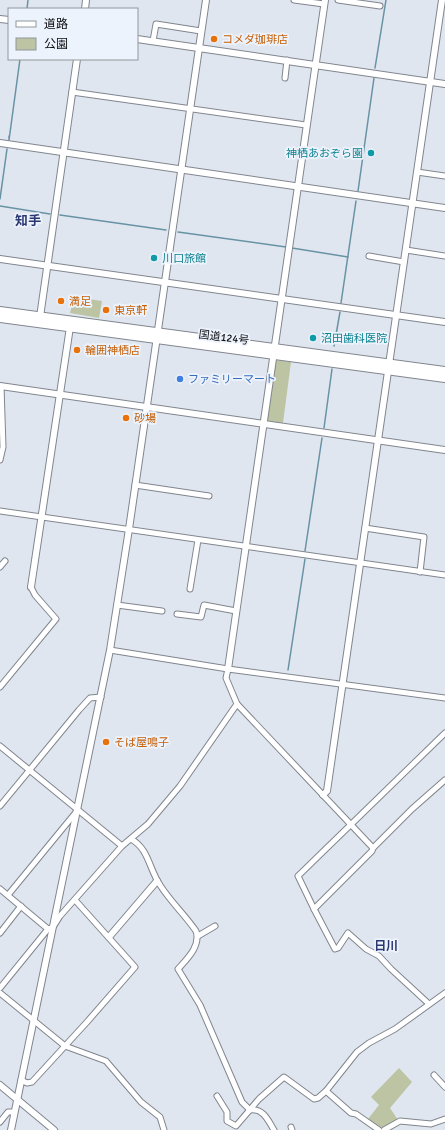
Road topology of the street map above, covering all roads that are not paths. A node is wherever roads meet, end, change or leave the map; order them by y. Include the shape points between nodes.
1 (206, 0) edge
2 (294, 0) edge
3 (338, 0) edge
4 (442, 0) edge
5 (325, 2) edge
6 (380, 6) dead end
7 (443, 10) edge
8 (442, 22) edge
9 (201, 31) junction
10 (138, 39) edge
11 (153, 41) junction
12 (198, 48) junction
13 (77, 60) edge
14 (287, 60) junction
15 (315, 64) junction
16 (284, 78) dead end
17 (430, 82) junction
18 (445, 84) edge
19 (72, 92) junction
20 (190, 110) junction
21 (306, 125) junction
22 (0, 143) edge
23 (64, 153) junction
24 (181, 169) junction
25 (417, 172) junction
26 (445, 176) edge
27 (298, 187) junction
28 (413, 204) junction
29 (445, 208) edge
30 (406, 250) junction
31 (369, 256) dead end
32 (445, 256) edge
33 (0, 259) edge
34 (404, 262) junction
35 (47, 266) junction
36 (164, 282) junction
37 (281, 299) junction
38 (0, 311) edge
39 (396, 316) junction
40 (40, 317) junction
41 (0, 318) edge
42 (445, 322) edge
43 (70, 327) junction
44 (157, 335) junction
45 (274, 351) junction
46 (389, 367) junction
47 (445, 371) edge
48 (445, 378) edge
49 (1, 386) edge
50 (60, 394) junction
51 (146, 407) junction
52 (263, 424) junction
53 (378, 441) junction
54 (445, 450) edge
55 (0, 460) edge
56 (135, 485) junction
57 (209, 496) dead end
58 (0, 511) edge
59 (42, 517) junction
60 (365, 528) junction
61 (129, 529) junction
62 (198, 540) junction
63 (246, 547) junction
64 (5, 561) dead end
65 (360, 563) junction
66 (0, 567) edge
67 (420, 572) junction
68 (445, 575) edge
69 (32, 587) joint
70 (190, 588) dead end
71 (118, 605) junction
72 (162, 611) dead end
73 (236, 611) junction
74 (177, 614) dead end
75 (110, 650) junction
76 (228, 669) junction
77 (343, 684) junction
78 (0, 687) edge
79 (101, 697) junction
80 (445, 698) edge
81 (237, 704) junction
82 (445, 733) edge
83 (0, 746) edge
84 (30, 770) junction
85 (445, 780) edge
86 (323, 795) junction
87 (0, 806) edge
88 (78, 810) junction
89 (352, 824) junction
90 (131, 839) junction
91 (122, 846) junction
92 (373, 848) junction
93 (157, 881) junction
94 (0, 888) edge
95 (8, 895) junction
96 (75, 900) junction
97 (21, 906) junction
98 (314, 909) junction
99 (214, 926) dead end
100 (50, 928) junction
101 (0, 933) edge
102 (198, 936) junction
103 (109, 937) junction
104 (0, 988) edge
105 (0, 993) edge
106 (445, 993) edge
107 (429, 1004) junction
108 (34, 1020) junction
109 (65, 1046) junction
110 (434, 1075) dead end
111 (21, 1080) junction
112 (0, 1085) edge
113 (445, 1087) edge
114 (326, 1091) junction
115 (217, 1096) dead end
116 (17, 1099) junction
117 (250, 1110) junction
118 (14, 1112) junction
119 (445, 1120) edge
120 (0, 1122) edge
121 (236, 1128) edge
122 (11, 1130) edge
123 (54, 1130) edge
124 (164, 1130) edge
125 (274, 1130) edge
126 (379, 1130) edge
127 (384, 1130) edge

1 - 9 street
2 - 5 street
3 - 6 street
4 - 7 street
5 - 15 street
7 - 8 street
8 - 17 street
9 - 11 street via 156,24
9 - 12 street
10 - 11 street
11 - 12 street
12 - 14 street
12 - 20 street
13 - 19 street
14 - 15 street
14 - 16 street
15 - 17 street
15 - 21 street
17 - 18 street
17 - 25 street
19 - 20 street
19 - 23 street
20 - 21 street
20 - 24 street
21 - 27 street
22 - 23 street
23 - 24 street
23 - 35 street
24 - 27 street
24 - 36 street
25 - 26 street
25 - 28 street
27 - 28 street
27 - 37 street
28 - 29 street
28 - 30 street
30 - 32 street
30 - 34 street
31 - 34 street
33 - 35 street
34 - 39 street
35 - 36 street
35 - 40 street
36 - 37 street
36 - 44 street
37 - 39 street
37 - 45 street
38 - 40 highway, 国道124号
39 - 42 street
39 - 46 street
40 - 44 highway, 国道124号
41 - 43 highway, 国道124号
43 - 44 highway, 国道124号
43 - 50 street
44 - 45 highway, 国道124号
44 - 51 street
45 - 46 highway, 国道124号
45 - 52 street
46 - 47 highway, 国道124号
46 - 48 highway, 国道124号
46 - 53 street
49 - 50 street
49 - 55 street via 3,447
50 - 51 street
50 - 59 street
51 - 52 street
51 - 56 street
52 - 53 street
52 - 63 street
53 - 54 street
53 - 60 street
56 - 57 street
56 - 61 street
58 - 59 street
59 - 61 street
59 - 69 street
60 - 65 street
60 - 67 street via 424,537
61 - 62 street
61 - 71 street
62 - 63 street
62 - 70 street
63 - 65 street
63 - 73 street
64 - 66 street
65 - 67 street
65 - 77 street
67 - 68 street
69 - 78 street via 35,595 56,619
71 - 72 street
71 - 75 street
73 - 74 street via 204,605 201,617
73 - 76 street
75 - 76 street
75 - 79 street
76 - 77 street
76 - 81 street via 226,678
77 - 80 street
77 - 86 street via 327,790
79 - 84 street via 90,698
79 - 88 street
81 - 86 street
81 - 90 street via 180,786 148,824
82 - 89 street
83 - 84 street
84 - 87 street
84 - 88 street
85 - 92 street
86 - 89 street
88 - 91 street
88 - 95 street
88 - 100 street
89 - 92 street
89 - 98 street via 298,876
90 - 91 street
90 - 93 street via 139,844 147,855
91 - 96 street
92 - 98 street
93 - 102 street
93 - 103 street
94 - 95 street
95 - 97 street
96 - 100 street
96 - 103 street
97 - 100 street
97 - 101 street
98 - 107 street via 335,949 348,933 366,949 379,956
99 - 102 street
100 - 104 street
100 - 108 street
102 - 117 street via 194,950 178,968 200,1005 238,1096
103 - 109 street via 135,967
105 - 108 street
106 - 107 street
107 - 114 street via 363,1048
108 - 109 street
108 - 111 street
109 - 111 street via 32,1082
109 - 124 street via 106,1061 141,1102 160,1117
110 - 113 street
111 - 116 street
112 - 116 street
114 - 117 street via 314,1099 284,1077 271,1086
114 - 126 street via 351,1113
115 - 121 street via 227,1112 227,1121
116 - 118 street
116 - 123 street
117 - 121 street
117 - 125 street via 262,1112
118 - 120 street via 8,1112
118 - 122 street
119 - 127 street via 430,1124 400,1121

